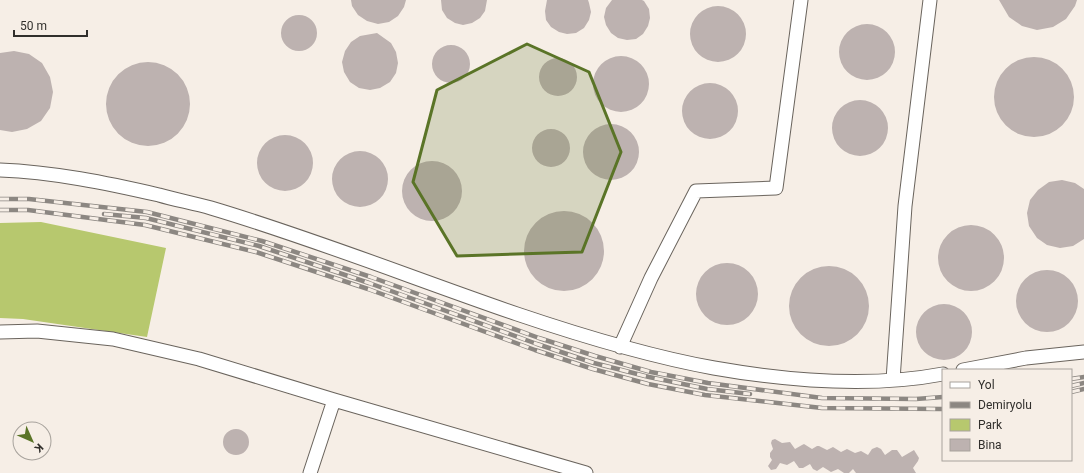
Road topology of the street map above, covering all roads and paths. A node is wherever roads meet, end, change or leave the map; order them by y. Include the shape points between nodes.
1 (801, 0) edge
2 (930, 0) edge
3 (0, 170) edge
4 (0, 332) edge
5 (620, 347) junction
6 (1084, 352) edge
7 (968, 369) edge
8 (942, 374) edge
9 (893, 380) junction
10 (334, 400) junction
11 (566, 470) edge
12 (310, 473) edge
13 (586, 473) edge

1 - 5 street via 776,188 696,191 651,278
2 - 9 street via 905,206
3 - 5 street via 70,177 209,208 300,236 473,299
4 - 10 street via 37,331 113,339 199,359
5 - 9 street via 688,363 779,378 829,381
6 - 7 street via 1026,358
8 - 9 street
10 - 11 street
10 - 12 street
11 - 13 street

